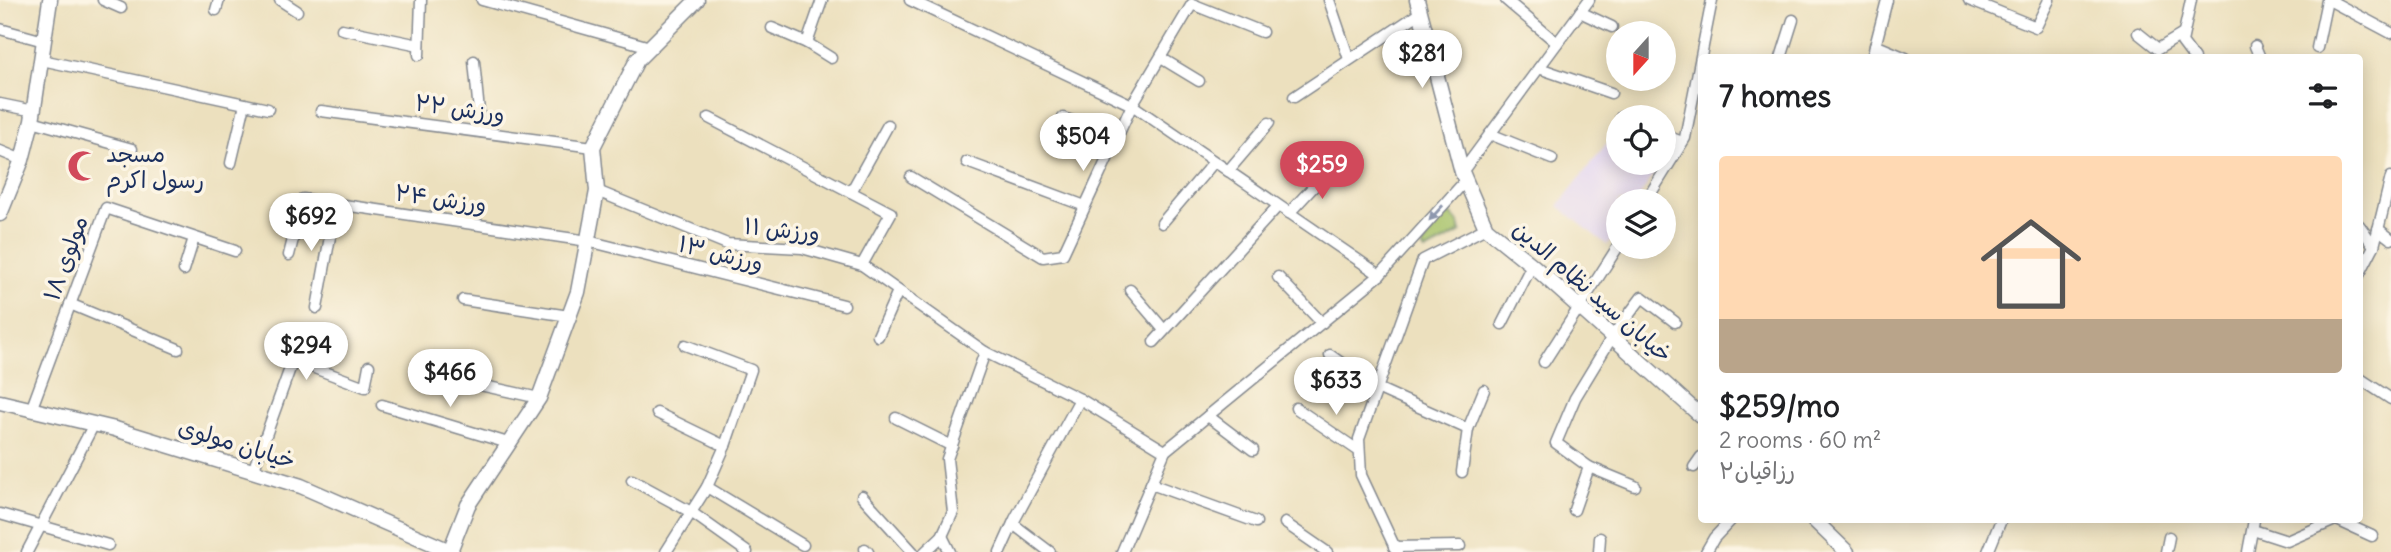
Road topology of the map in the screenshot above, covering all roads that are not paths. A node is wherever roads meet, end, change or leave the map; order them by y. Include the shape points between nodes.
1 (50, 0) edge
2 (103, 0) edge
3 (280, 0) edge
4 (421, 0) edge
5 (482, 0) edge
6 (697, 0) edge
7 (822, 0) edge
8 (910, 0) edge
9 (1329, 0) edge
10 (1506, 0) edge
11 (1589, 0) edge
12 (1713, 0) edge
13 (1887, 0) edge
14 (1969, 0) edge
15 (2049, 0) edge
16 (2191, 0) edge
17 (2328, 0) edge
18 (1418, 6) edge
19 (121, 8) dead end
20 (297, 11) dead end
21 (1580, 12) junction
22 (1793, 20) dead end
23 (1606, 24) edge
24 (772, 28) dead end
25 (0, 29) edge
26 (342, 29) dead end
27 (1262, 32) dead end
28 (2138, 33) dead end
29 (2391, 33) edge
30 (2183, 34) junction
31 (44, 41) junction
32 (807, 43) junction
33 (1557, 43) junction
34 (1875, 45) junction
35 (2255, 46) dead end
36 (650, 47) junction
37 (2317, 48) dead end
38 (1701, 54) edge
39 (1782, 54) edge
40 (1873, 54) edge
41 (1896, 54) edge
42 (2191, 54) edge
43 (2258, 54) edge
44 (831, 58) dead end
45 (1161, 58) junction
46 (1349, 59) junction
47 (42, 60) junction
48 (474, 61) dead end
49 (1539, 68) junction
50 (1698, 69) edge
51 (1199, 81) dead end
52 (1611, 93) dead end
53 (1294, 97) dead end
54 (0, 104) edge
55 (246, 104) junction
56 (1132, 105) junction
57 (268, 109) dead end
58 (321, 111) dead end
59 (33, 116) junction
60 (709, 118) dead end
61 (1063, 118) dead end
62 (1269, 123) dead end
63 (888, 125) dead end
64 (481, 132) junction
65 (1490, 134) junction
66 (1117, 136) junction
67 (1676, 140) edge
68 (1682, 142) junction
69 (593, 147) junction
70 (132, 149) dead end
71 (0, 151) edge
72 (1552, 159) dead end
73 (22, 160) junction
74 (967, 162) dead end
75 (1214, 162) junction
76 (231, 163) dead end
77 (1331, 168) dead end
78 (1227, 171) junction
79 (1464, 176) junction
80 (911, 177) dead end
81 (2391, 177) edge
82 (1653, 189) edge
83 (597, 191) junction
84 (851, 192) junction
85 (337, 204) junction
86 (1085, 206) junction
87 (1278, 206) junction
88 (1289, 213) junction
89 (0, 214) edge
90 (1163, 223) dead end
91 (1486, 228) junction
92 (2378, 229) junction
93 (2363, 231) edge
94 (194, 238) junction
95 (2391, 239) edge
96 (588, 241) junction
97 (1406, 246) junction
98 (2374, 246) junction
99 (235, 251) dead end
100 (289, 256) dead end
101 (1610, 259) edge
102 (1423, 260) junction
103 (862, 265) junction
104 (1532, 265) junction
105 (2363, 267) edge
106 (184, 270) dead end
107 (1380, 275) junction
108 (1278, 277) dead end
109 (1130, 290) dead end
110 (898, 291) junction
111 (463, 300) dead end
112 (70, 304) junction
113 (844, 305) dead end
114 (317, 308) dead end
115 (1580, 308) junction
116 (569, 316) junction
117 (1675, 322) dead end
118 (1322, 323) junction
119 (1502, 324) dead end
120 (1164, 330) junction
121 (878, 336) dead end
122 (1612, 337) junction
123 (1154, 342) dead end
124 (685, 345) dead end
125 (178, 349) dead end
126 (985, 352) junction
127 (1330, 355) dead end
128 (1544, 362) dead end
129 (369, 366) dead end
130 (416, 371) dead end
131 (2363, 381) edge
132 (1377, 388) junction
133 (1484, 390) dead end
134 (539, 398) junction
135 (2391, 399) edge
136 (1080, 400) junction
137 (0, 402) edge
138 (382, 405) dead end
139 (1296, 408) dead end
140 (31, 410) junction
141 (657, 413) dead end
142 (1698, 413) edge
143 (1208, 416) junction
144 (896, 418) dead end
145 (94, 424) junction
146 (1468, 429) junction
147 (508, 443) junction
148 (725, 446) junction
149 (952, 446) junction
150 (1253, 450) dead end
151 (1166, 451) junction
152 (1359, 451) junction
153 (1698, 461) edge
154 (1589, 467) junction
155 (1694, 467) dead end
156 (253, 471) junction
157 (1462, 472) dead end
158 (632, 480) dead end
159 (1152, 484) junction
160 (1635, 486) dead end
161 (707, 487) junction
162 (862, 496) dead end
163 (1574, 510) dead end
164 (691, 512) junction
165 (0, 514) edge
166 (1256, 522) dead end
167 (1285, 523) dead end
168 (1728, 523) edge
169 (1817, 523) edge
170 (2000, 523) edge
171 (2329, 523) edge
172 (2343, 523) edge
173 (1013, 524) junction
174 (2254, 525) edge
175 (40, 526) junction
176 (942, 536) junction
177 (2372, 536) dead end
178 (2169, 537) dead end
179 (1600, 538) dead end
180 (107, 545) dead end
181 (803, 545) dead end
182 (1460, 546) dead end
183 (431, 548) edge
184 (1396, 549) edge
185 (27, 552) edge
186 (451, 552) edge
187 (666, 552) edge
188 (747, 552) edge
189 (913, 552) edge
190 (925, 552) edge
191 (950, 552) edge
192 (1000, 552) edge
193 (1050, 552) edge
194 (1122, 552) edge
195 (1327, 552) edge
196 (1599, 552) edge
197 (1706, 552) edge
198 (1847, 552) edge
199 (1989, 552) edge
200 (2166, 552) edge
201 (2248, 552) edge

1 - 31 street
2 - 19 street
3 - 20 street
4 - 26 street via 419,50
5 - 36 street
6 - 36 street
7 - 32 street
8 - 56 street
9 - 46 street
10 - 33 street
11 - 21 street
12 - 38 street
13 - 34 street
14 - 15 street via 2036,27
16 - 30 street
17 - 29 street
17 - 37 street
18 - 46 street
18 - 79 street
21 - 23 street
21 - 33 street
22 - 39 street
24 - 32 street
25 - 31 street
27 - 45 street via 1192,4
28 - 30 street via 2158,49
30 - 42 street via 2182,42
31 - 47 street
32 - 44 street
33 - 49 street
34 - 40 street
34 - 41 street
35 - 43 street
36 - 69 street via 637,60
45 - 51 street
45 - 56 street
46 - 53 street
47 - 55 street
47 - 59 street
48 - 64 street
49 - 52 street
49 - 65 street
50 - 68 street
54 - 59 street
55 - 57 street
55 - 76 street
56 - 66 street
56 - 75 street
58 - 64 street, ورزش ۲۲
59 - 70 street
59 - 73 street
60 - 84 street
61 - 66 street
62 - 78 street
63 - 84 street
64 - 69 street, ورزش ۲۲
65 - 72 street
65 - 79 street
66 - 86 street
67 - 68 street
68 - 82 street
69 - 83 street
71 - 73 street
73 - 89 street
74 - 86 street
75 - 78 street
75 - 90 street
77 - 88 street
78 - 87 street
79 - 91 street
79 -> 97 street
80 - 86 street via 1043,257 1063,254
81 - 92 street
83 - 96 street
83 - 103 street, ورزش ۱۱ via 727,244 802,248
84 - 103 street via 891,214
85 - 96 street, ورزش ۲۴
85 - 100 street, ورزش ۲۴ via 303,199
85 - 114 street
87 - 88 street
87 - 120 street
88 - 107 street
91 - 102 street
91 - 104 street, خیابان سید نظام الدین
92 - 95 street
92 - 98 street
93 - 98 street
94 - 99 street, مولوی ۱۸
94 - 106 street
94 - 112 street, مولوی ۱۸ via 106,208
96 - 113 street, ورزش ۱۳
96 - 116 street
97 - 102 street
97 - 107 street
98 - 105 street
101 - 115 street
102 - 132 street
103 - 110 street, ورزش ۱۱
104 - 115 street, خیابان سید نظام الدین
104 - 119 street
107 - 118 street
108 - 118 street
109 - 120 street
110 - 121 street
110 - 126 street, ورزش ۱۱
111 - 116 street
112 - 125 street
112 - 140 street, مولوی ۱۸
115 - 122 street, خیابان سید نظام الدین
115 - 128 street
116 - 134 street
117 - 122 street via 1642,297
118 - 143 street
120 - 123 street
122 - 142 street, خیابان سید نظام الدین
122 - 154 street via 1575,398 1556,443
124 - 148 street via 751,370
126 - 136 street, ورزش ۱۱
126 - 149 street
127 - 132 street
129 - 156 street via 365,387 293,360
130 - 134 street
131 - 135 street
132 - 146 street
132 - 152 street
133 - 146 street
134 - 147 street
136 - 151 street, ورزش ۱۱
136 - 173 street
137 - 140 street, خیابان مولوی
138 - 147 street
139 - 152 street
140 - 145 street, خیابان مولوی
141 - 148 street
143 - 150 street
143 - 151 street
144 - 149 street
145 - 156 street, خیابان مولوی
145 - 175 street
146 - 157 street
147 - 186 street via 468,505
148 - 161 street
149 - 176 street via 947,459 953,512
151 - 159 street
152 - 184 street via 1361,475
153 - 155 street
154 - 160 street
154 - 163 street
156 - 183 street, خیابان مولوی via 301,486
158 - 164 street
159 - 166 street
159 - 194 street
161 - 164 street
161 - 181 street
162 - 189 street
164 - 187 street
164 - 188 street
165 - 175 street
167 - 195 street
168 - 197 street
169 - 198 street
170 - 199 street
171 - 174 street via 2287,541
172 - 177 street
173 - 192 street
173 - 193 street
174 - 201 street
175 - 180 street
175 - 185 street
176 - 190 street
176 - 191 street
178 - 200 street
179 - 196 street
182 - 184 street
183 - 186 street, خیابان مولوی

